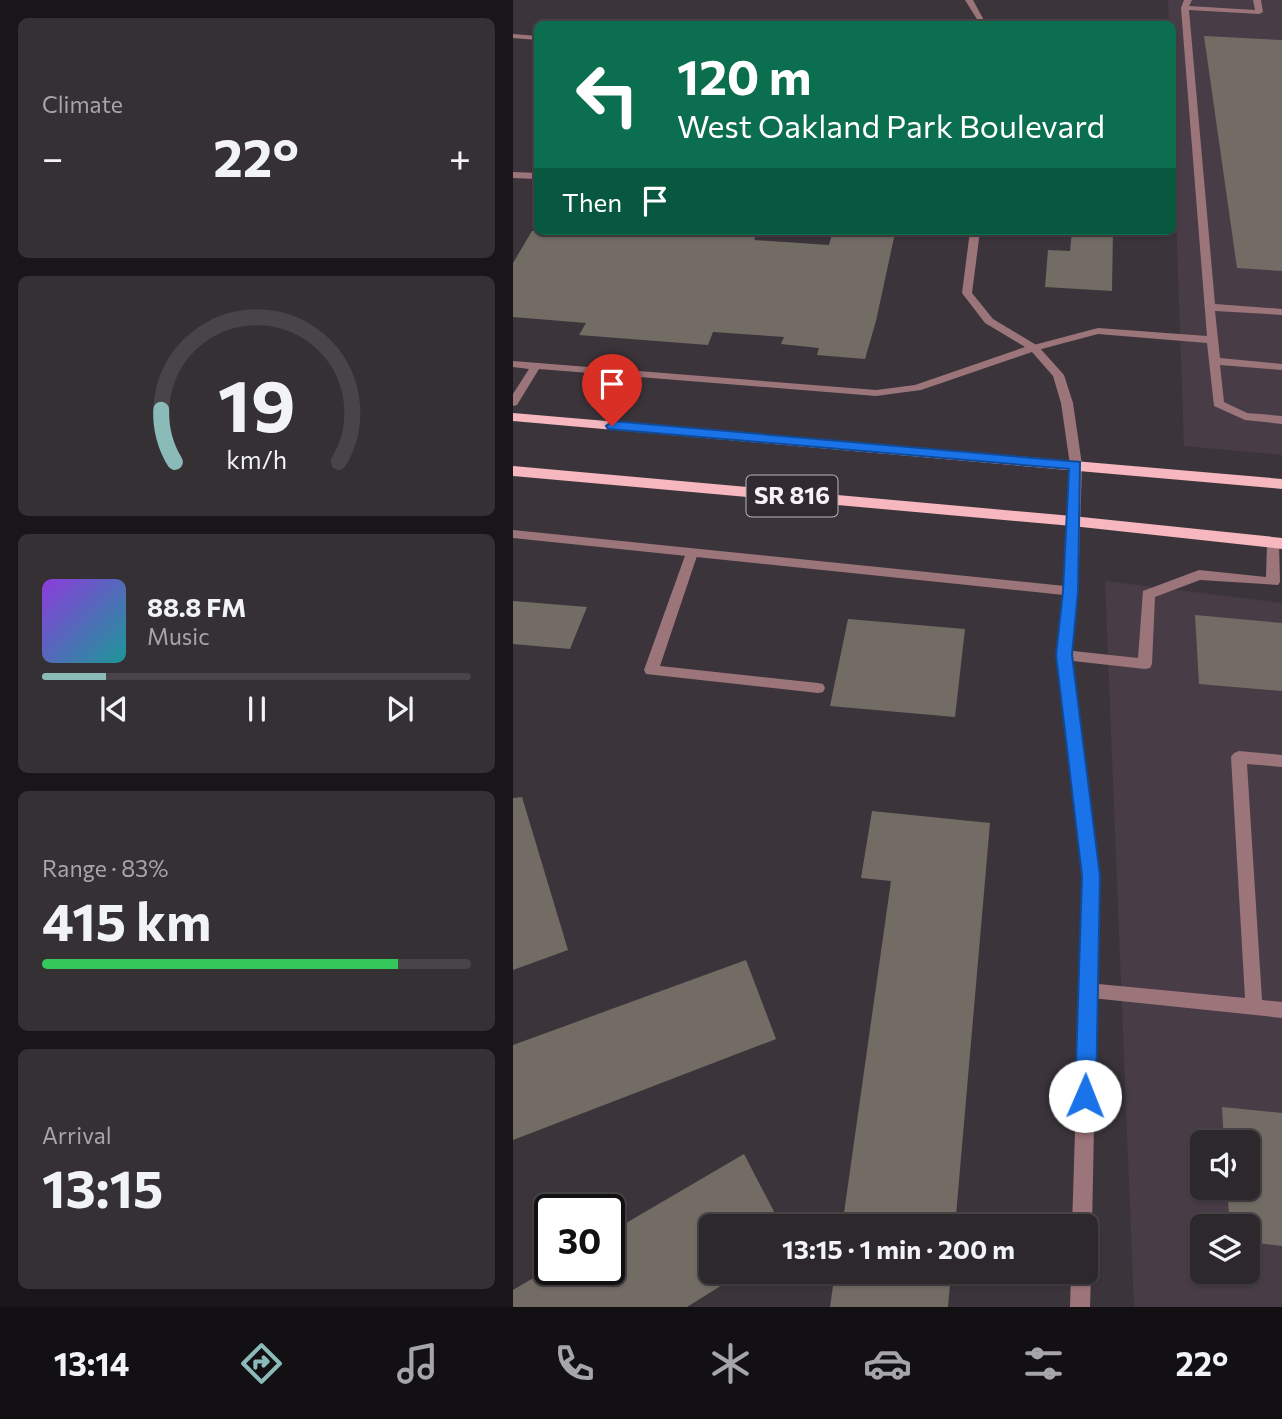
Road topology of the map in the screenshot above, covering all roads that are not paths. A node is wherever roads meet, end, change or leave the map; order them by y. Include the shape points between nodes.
1 (969, 0) edge
2 (1257, 0) edge
3 (1187, 4) edge
4 (981, 21) edge
5 (513, 36) edge
6 (534, 38) edge
7 (513, 175) edge
8 (534, 176) edge
9 (974, 235) edge
10 (1209, 307) junction
11 (1282, 312) edge
12 (1212, 340) junction
13 (1034, 348) junction
14 (1214, 361) junction
15 (513, 364) edge
16 (536, 366) junction
17 (1282, 367) edge
18 (513, 403) edge
19 (513, 417) edge
20 (1282, 419) edge
21 (1076, 465) junction
22 (513, 471) edge
23 (1282, 484) edge
24 (1072, 521) junction
25 (513, 534) edge
26 (1278, 544) edge
27 (692, 552) junction
28 (1071, 591) junction
29 (1064, 655) junction
30 (818, 688) dead end
31 (1282, 761) edge
32 (1088, 991) junction
33 (1254, 1008) junction
34 (1282, 1010) edge
35 (1082, 1214) edge
36 (1081, 1284) edge
37 (1080, 1307) edge

1 - 4 street
2 - 3 street via 1259,12
3 - 10 street
5 - 6 street
7 - 8 street
9 - 13 street via 967,293 989,321
10 - 11 street
10 - 12 street
12 - 13 street via 1098,331
12 - 14 street
13 - 16 street via 917,388 876,393
13 - 21 street via 1058,375
14 - 17 street
14 - 20 street via 1218,404 1245,416
15 - 16 street
16 - 18 street
19 - 21 main road, SR 816
21 - 23 main road, SR 816
21 - 24 street
22 - 24 main road, SR 816
24 - 26 main road, SR 816
24 - 28 street
25 - 27 street
26 - 29 street via 1273,582 1199,575 1148,594 1145,664
27 - 28 street
27 - 30 street via 651,670
28 - 29 street
29 - 32 street via 1091,876
31 - 33 street via 1239,757
32 - 33 street
32 - 35 street
33 - 34 street
36 - 37 street

